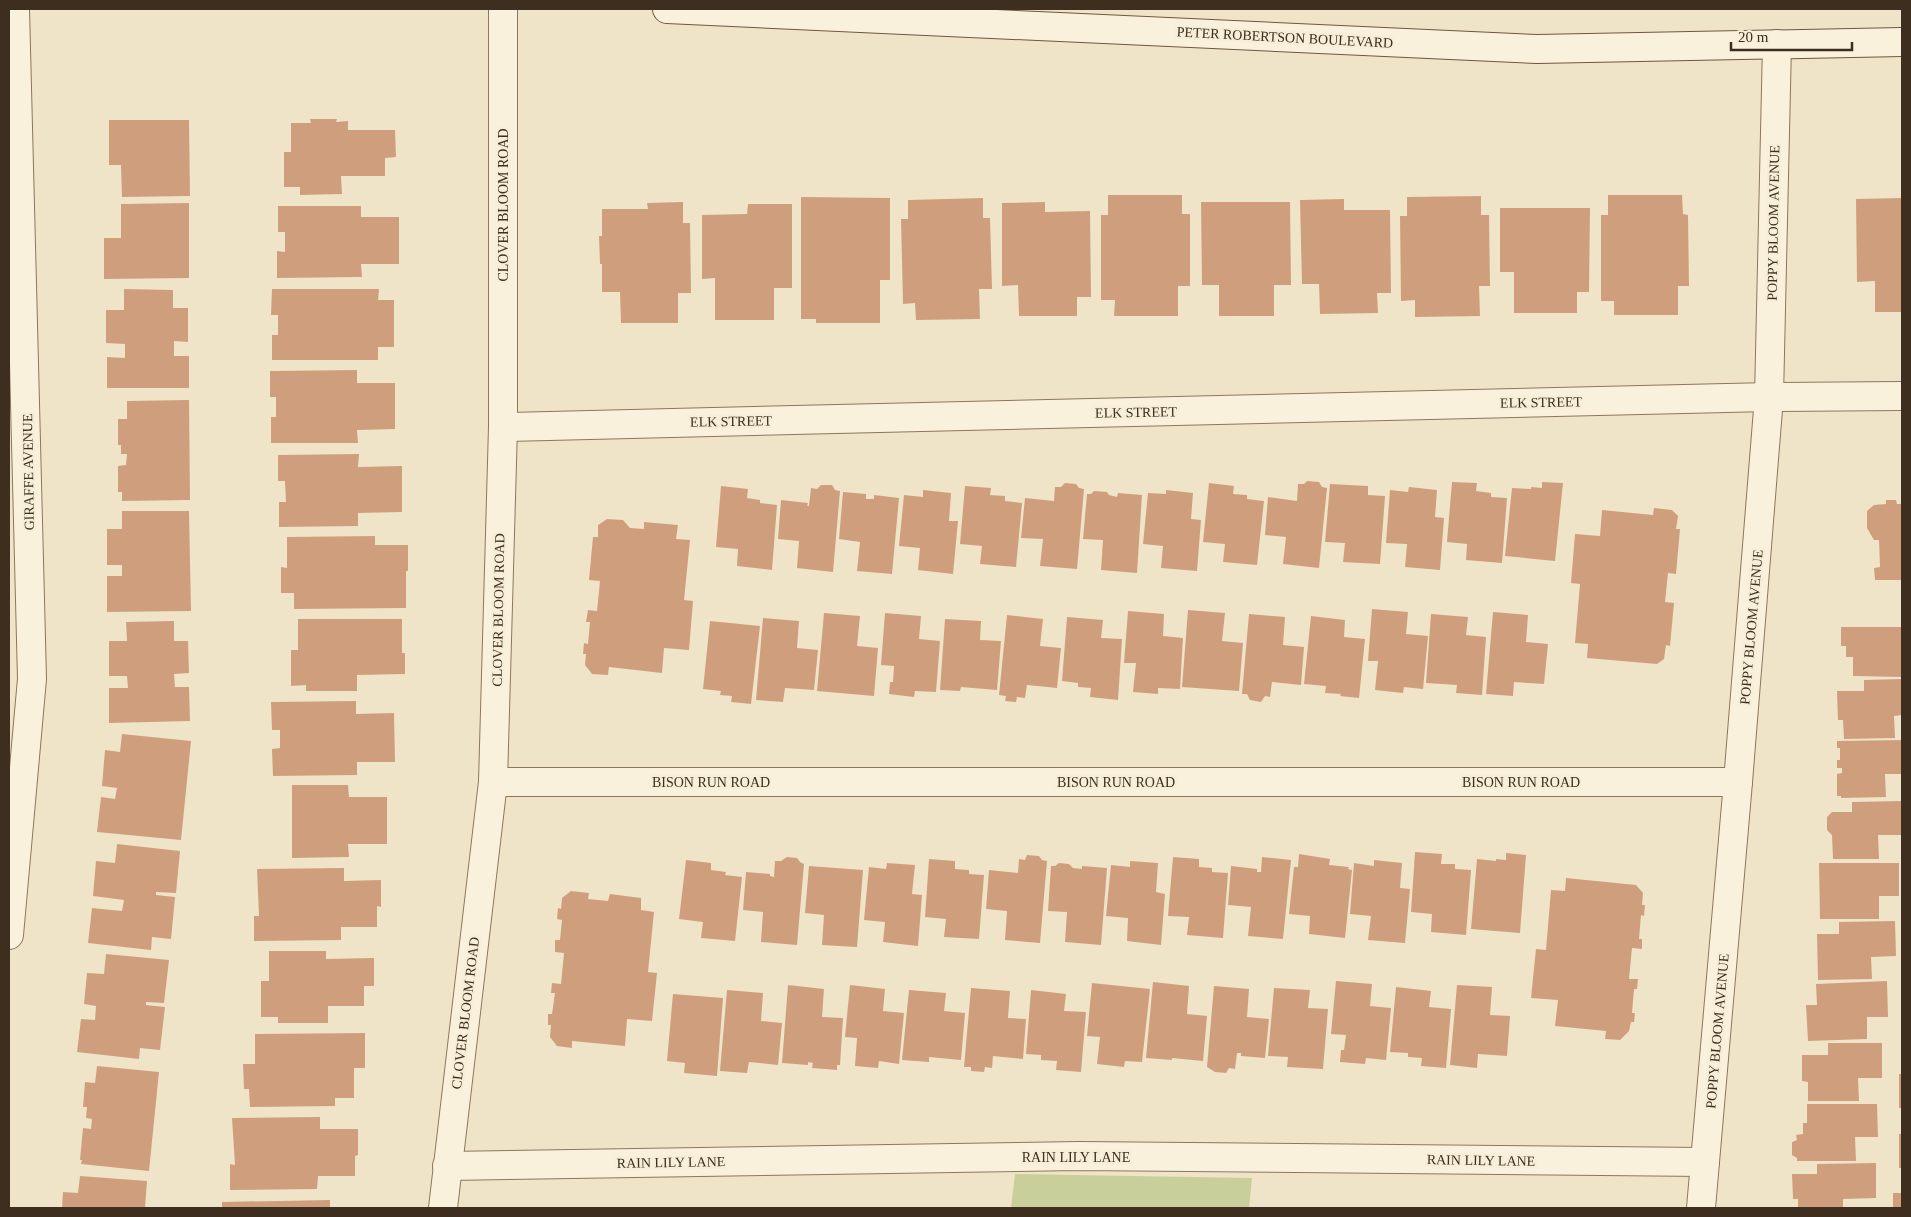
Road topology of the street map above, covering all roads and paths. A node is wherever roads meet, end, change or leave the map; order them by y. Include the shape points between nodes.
1 (15, 9) edge
2 (503, 9) edge
3 (667, 9) edge
4 (1902, 42) edge
5 (1777, 44) junction
6 (17, 367) edge
7 (1902, 396) edge
8 (1769, 397) junction
9 (503, 427) junction
10 (494, 782) junction
11 (1738, 782) junction
12 (9, 935) edge
13 (1705, 1162) junction
14 (447, 1166) junction
15 (443, 1208) edge
16 (1701, 1208) edge

1 - 6 street, GIRAFFE AVENUE
2 - 9 street, CLOVER BLOOM ROAD
3 - 5 street, PETER ROBERTSON BOULEVARD via 1537,49
4 - 5 street, PETER ROBERTSON BOULEVARD
5 - 8 street, POPPY BLOOM AVENUE
6 - 12 street, GIRAFFE AVENUE via 32,679
7 - 8 street, ELK STREET
8 - 9 street, ELK STREET
8 - 11 street, POPPY BLOOM AVENUE
9 - 10 street, CLOVER BLOOM ROAD
10 - 11 street, BISON RUN ROAD
10 - 14 street, CLOVER BLOOM ROAD
11 - 13 street, POPPY BLOOM AVENUE
13 - 14 street, RAIN LILY LANE via 1079,1156
13 - 16 street, POPPY BLOOM AVENUE
14 - 15 street, CLOVER BLOOM ROAD

